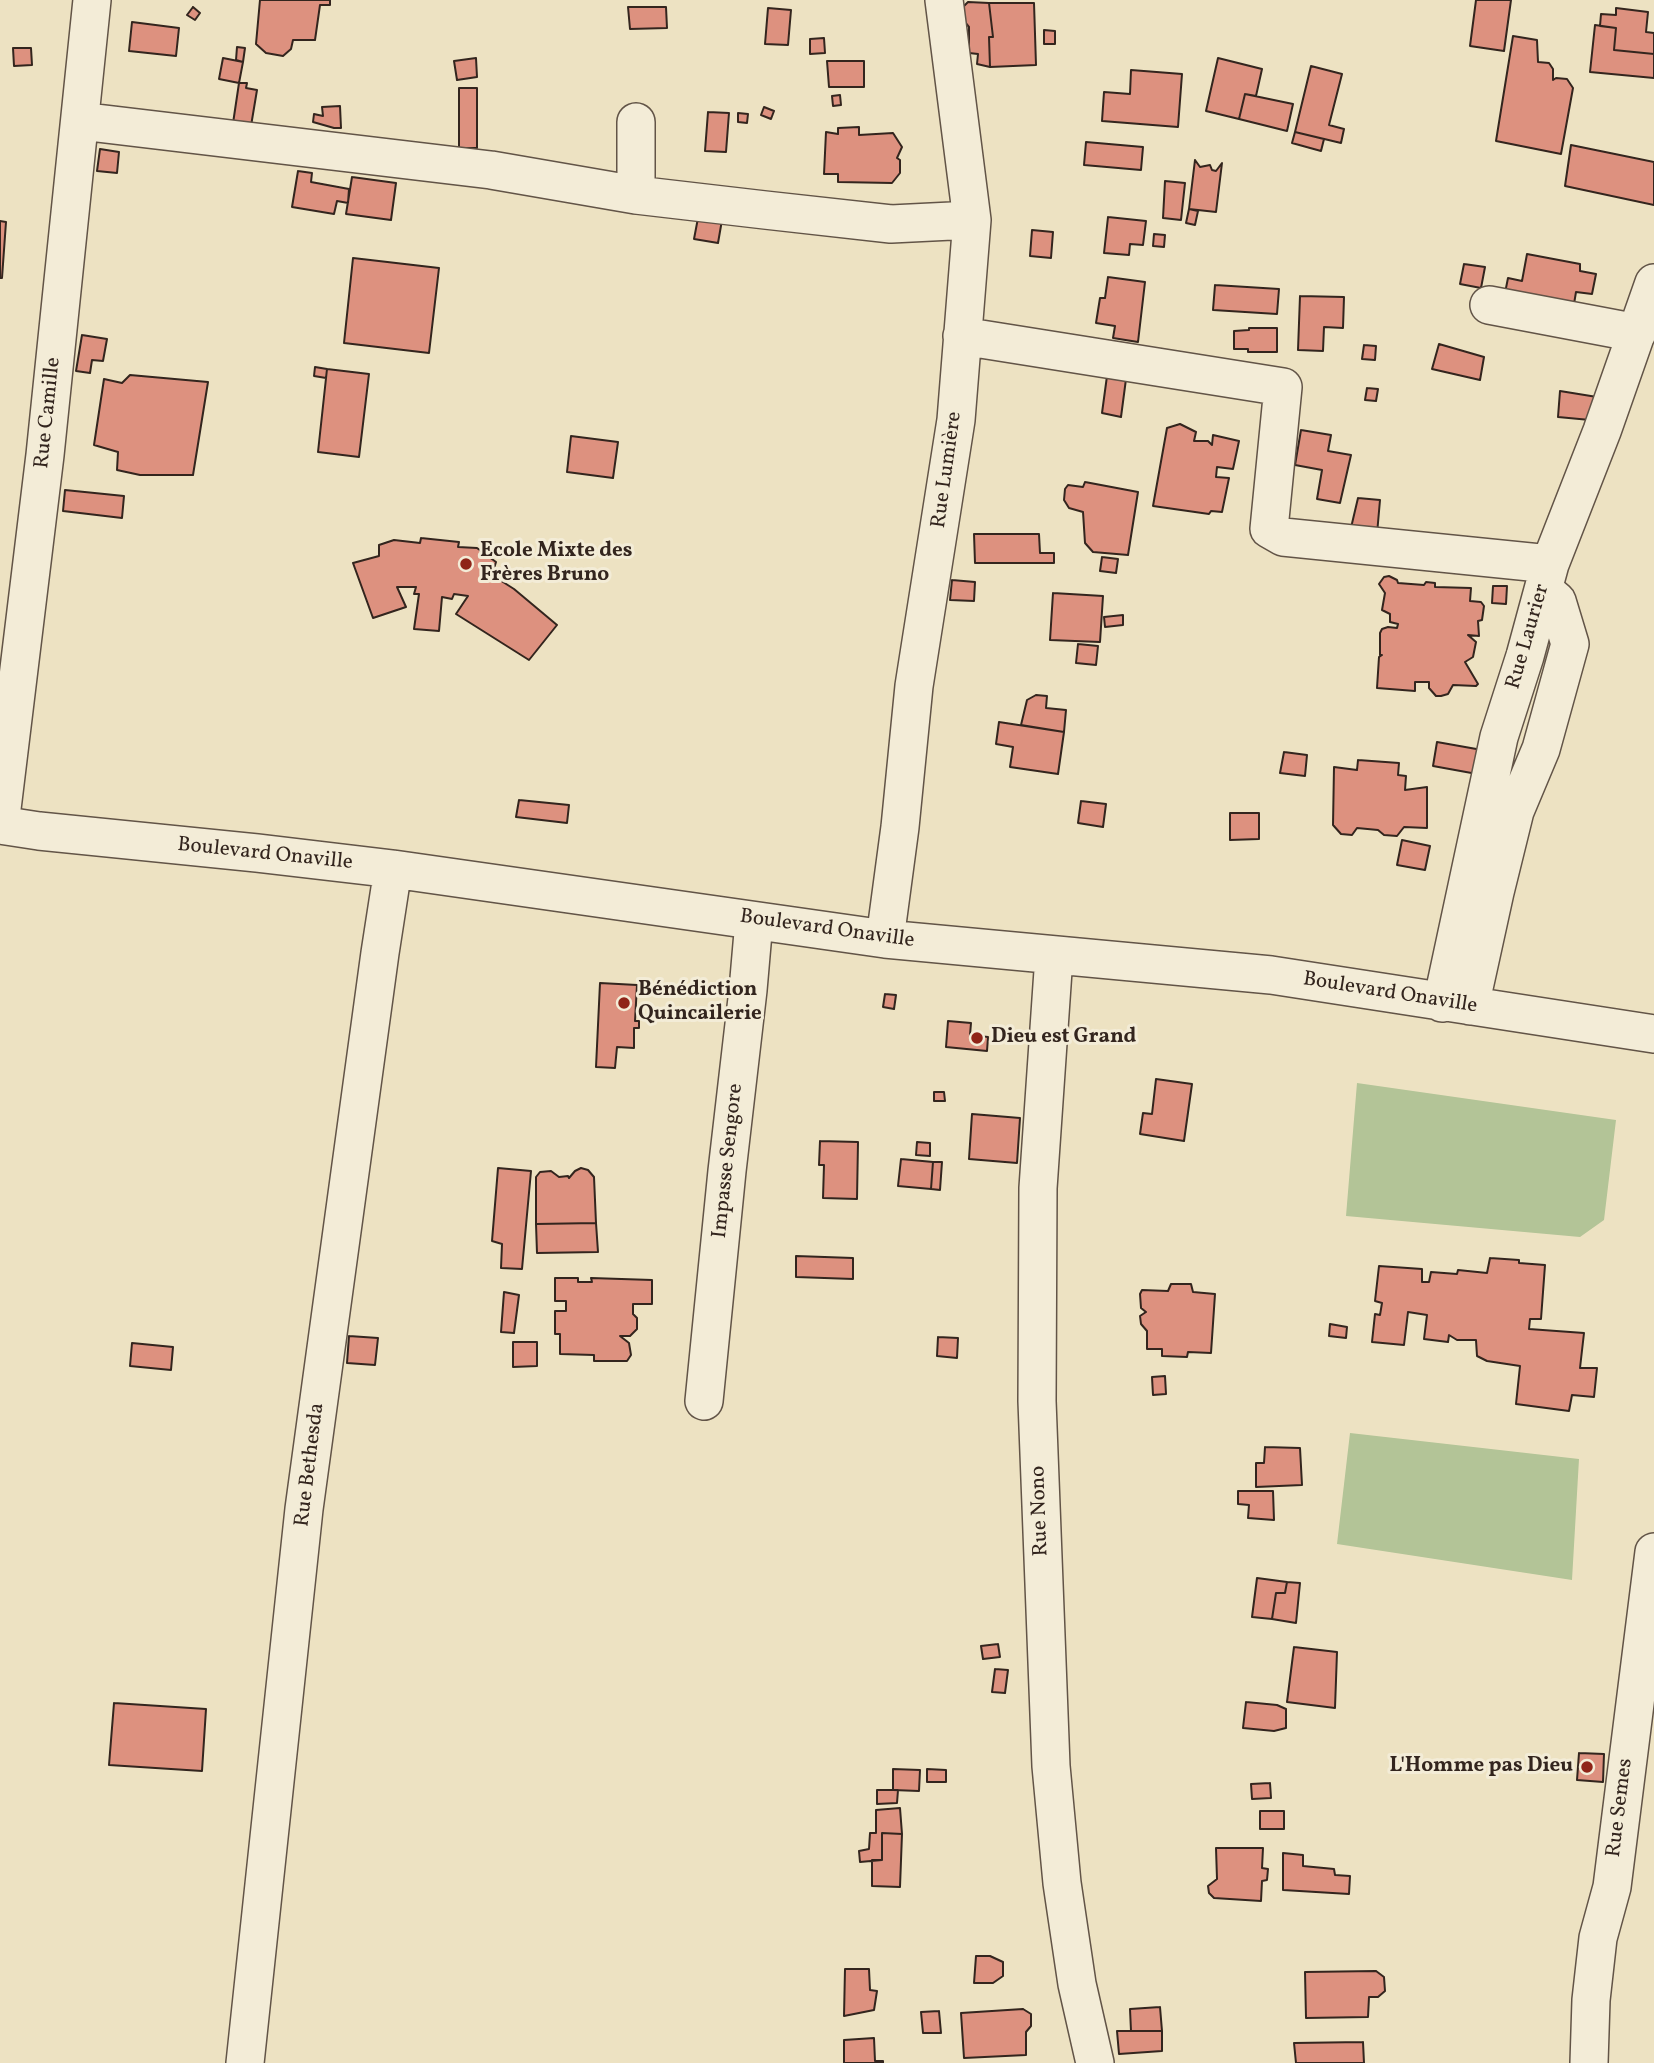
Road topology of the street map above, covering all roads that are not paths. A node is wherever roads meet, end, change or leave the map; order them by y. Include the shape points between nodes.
1 (92, 0) edge
2 (944, 0) edge
3 (80, 121) junction
4 (636, 122) dead end
5 (636, 195) junction
6 (972, 220) junction
7 (1654, 283) edge
8 (1489, 304) dead end
9 (1637, 333) junction
10 (962, 337) junction
11 (1547, 577) junction
12 (0, 825) edge
13 (393, 869) junction
14 (754, 921) junction
15 (885, 939) junction
16 (1054, 956) junction
17 (1456, 1005) junction
18 (1654, 1034) edge
19 (704, 1401) dead end
20 (1654, 1552) edge
21 (246, 2063) edge
22 (1095, 2063) edge
23 (1589, 2063) edge

1 - 3 street, Rue Camille
2 - 6 street, Rue Lumière
3 - 5 street via 491,170
3 - 12 street, Rue Camille via 46,455
4 - 5 street
5 - 6 street via 891,224
6 - 10 street, Rue Lumière
7 - 9 street, Rue Laurier
8 - 9 street
9 - 11 street, Rue Laurier
10 - 11 street via 1283,387 1269,529 1283,537
10 - 15 street, Rue Lumière via 956,419 914,686
11 - 17 street, Rue Laurier via 1499,737
12 - 13 street, Boulevard Onaville
13 - 14 street, Boulevard Onaville
13 - 21 street, Rue Bethesda via 304,1509
14 - 15 street, Boulevard Onaville
14 - 19 street, Impasse Sengore
15 - 16 street, Boulevard Onaville
16 - 17 street, Boulevard Onaville via 1271,975
16 - 22 street, Rue Nono via 1038,1188 1037,1401 1051,1766 1077,1984
17 - 18 street, Boulevard Onaville
20 - 23 street, Rue Semes via 1612,1887 1598,1938

